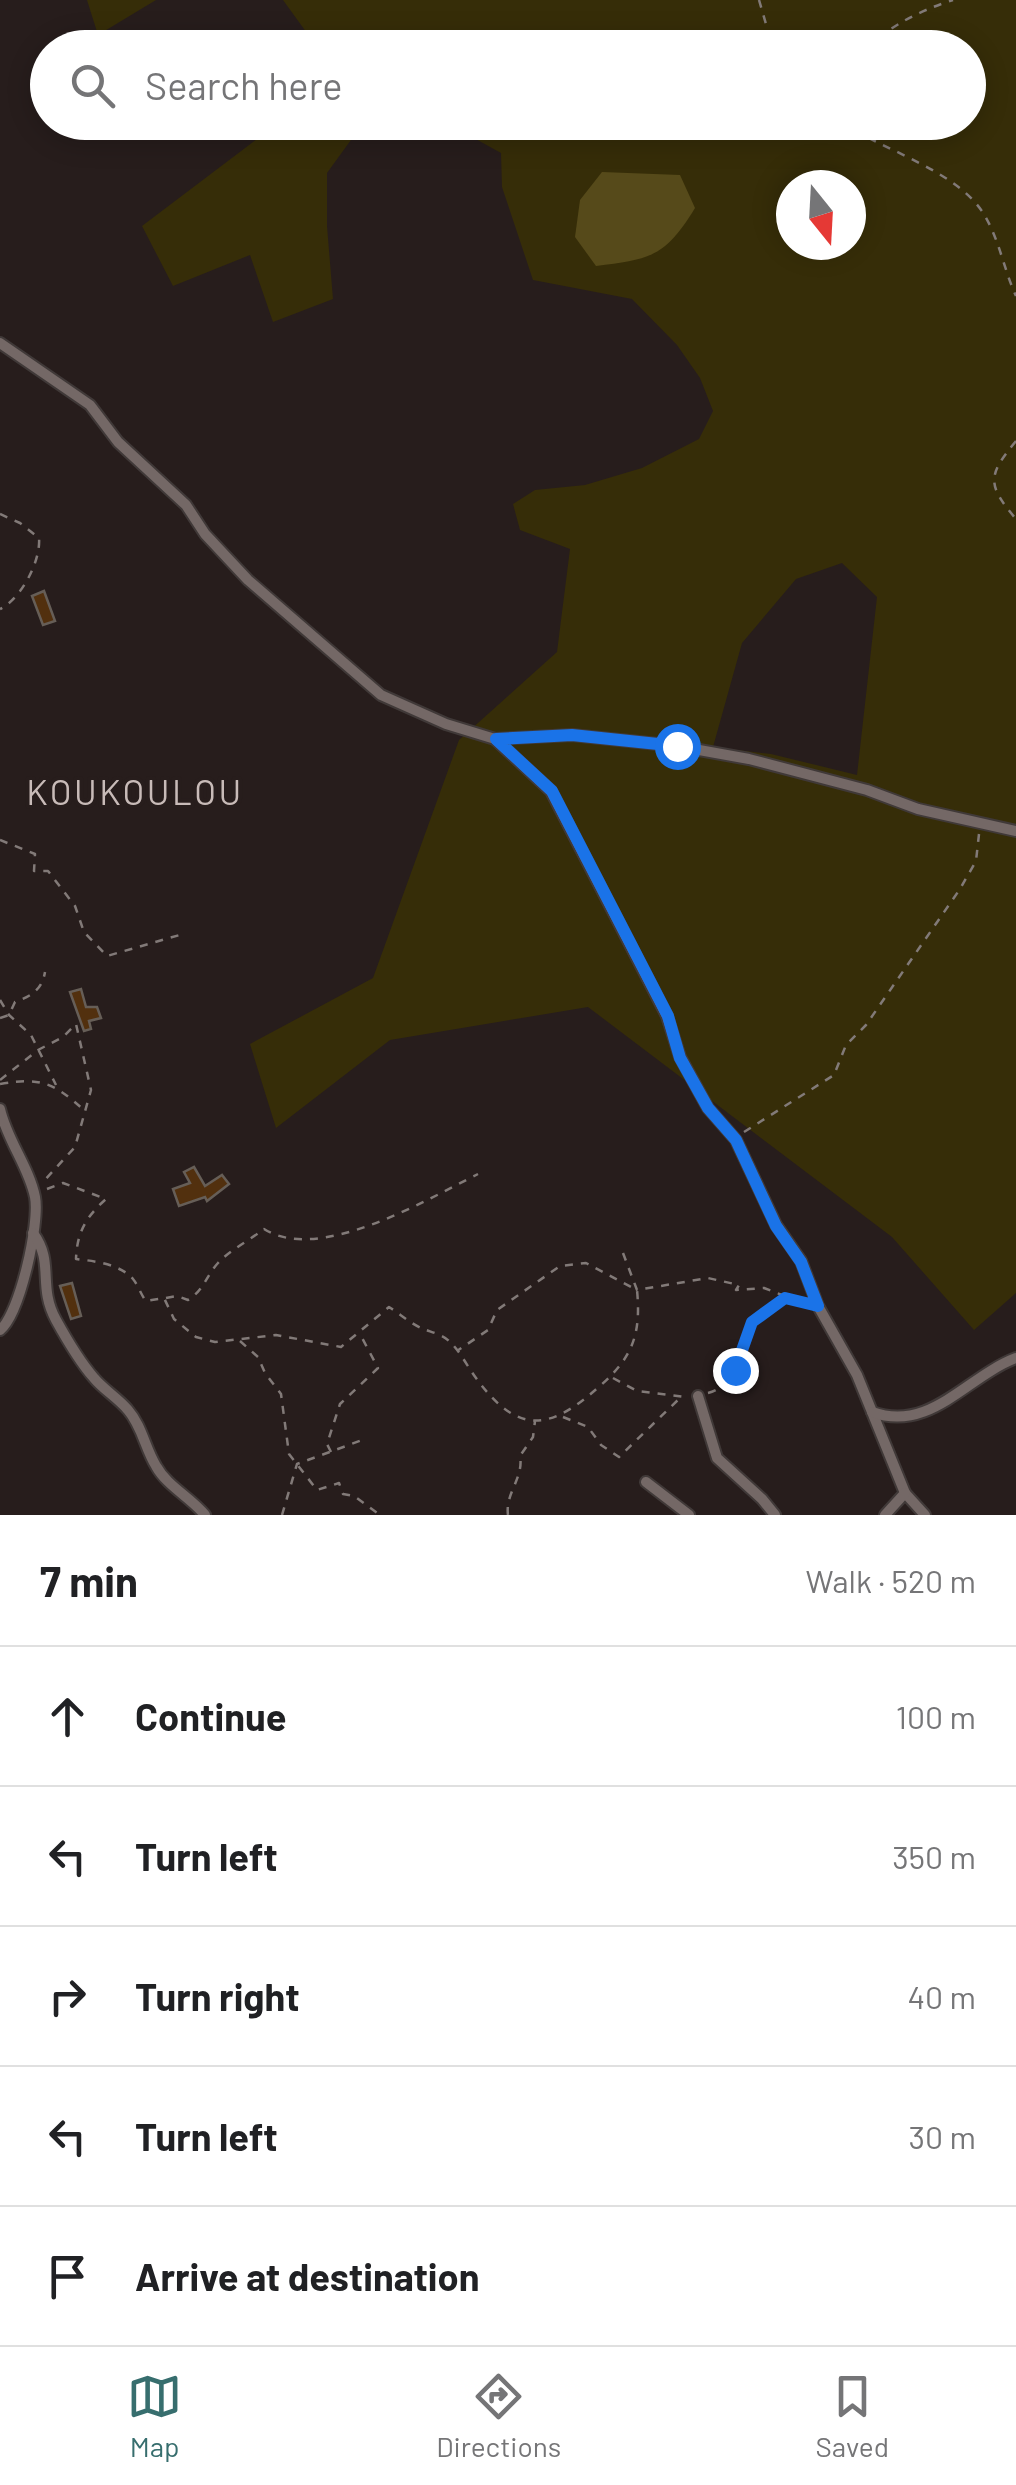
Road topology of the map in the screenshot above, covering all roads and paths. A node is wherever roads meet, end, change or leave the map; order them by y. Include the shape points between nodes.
1 (759, 0) edge
2 (953, 0) edge
3 (768, 30) edge
4 (887, 30) edge
5 (874, 140) edge
6 (1016, 296) edge
7 (0, 343) edge
8 (1016, 441) edge
9 (0, 514) edge
10 (1016, 518) edge
11 (0, 608) edge
12 (496, 739) junction
13 (980, 826) junction
14 (1016, 831) edge
15 (0, 840) edge
16 (183, 934) dead end
17 (46, 972) dead end
18 (0, 1000) edge
19 (9, 1015) junction
20 (0, 1018) edge
21 (38, 1050) junction
22 (0, 1082) edge
23 (56, 1085) junction
24 (0, 1110) edge
25 (86, 1112) junction
26 (736, 1140) junction
27 (478, 1174) dead end
28 (34, 1193) junction
29 (33, 1233) junction
30 (623, 1254) dead end
31 (637, 1290) junction
32 (164, 1298) junction
33 (785, 1298) junction
34 (818, 1306) junction
35 (0, 1330) edge
36 (359, 1333) junction
37 (240, 1341) junction
38 (457, 1351) junction
39 (1016, 1358) edge
40 (611, 1377) junction
41 (698, 1396) junction
42 (681, 1397) junction
43 (872, 1412) junction
44 (562, 1417) junction
45 (535, 1419) junction
46 (364, 1439) dead end
47 (331, 1452) junction
48 (297, 1464) junction
49 (646, 1482) dead end
50 (906, 1494) junction
51 (205, 1515) edge
52 (282, 1515) edge
53 (380, 1515) edge
54 (508, 1515) edge
55 (689, 1515) edge
56 (775, 1515) edge
57 (885, 1515) edge
58 (925, 1515) edge

1 - 3 path
2 - 4 path
5 - 6 path via 962,188 999,243
7 - 12 street via 90,405 248,580 381,695
8 - 10 path via 993,470 1002,502
9 - 11 path via 39,538 40,554 15,598
12 - 13 street via 572,735 750,759
12 - 26 street via 552,791 668,1016 680,1058 708,1108
13 - 14 street
13 - 26 path via 976,861 866,1026 846,1045 834,1075
15 - 16 path via 35,854 34,870 48,871 84,932 108,956
17 - 19 path via 34,995 15,1002
18 - 19 path
19 - 20 path
19 - 21 path
21 - 22 path
21 - 23 path
21 - 25 path via 76,1024 92,1090
22 - 23 path
23 - 25 path
24 - 28 street
25 - 28 path via 75,1146
26 - 34 street
27 - 32 path via 350,1231 303,1241 264,1229 222,1259 200,1292 188,1300
28 - 29 street
28 - 32 path via 63,1183 106,1199 84,1219 76,1259 121,1271 146,1302
29 - 35 street via 18,1303
29 - 51 street via 44,1247 46,1299 71,1345 131,1413 167,1481
30 - 31 path
31 - 33 path via 708,1278
31 - 38 path via 586,1263 560,1266 497,1310 488,1330
31 - 40 path via 635,1339
32 - 37 path via 174,1319 196,1337
33 - 34 path
33 - 41 path via 752,1322 735,1370 720,1390
34 - 43 street
36 - 37 path via 341,1347 276,1335
36 - 38 path via 390,1307
36 - 47 path via 378,1368 340,1404 327,1444
37 - 48 path via 281,1394 289,1454
38 - 45 path via 509,1413
39 - 43 street via 913,1416
40 - 42 path via 636,1390
40 - 44 path
41 - 42 path
41 - 56 street via 717,1458
42 - 44 path via 619,1456 588,1427
43 - 50 street
44 - 45 path
45 - 54 path via 506,1503
46 - 47 path
47 - 48 path
48 - 52 path
48 - 53 path via 317,1490 339,1483 343,1494
49 - 55 street
50 - 57 street
50 - 58 street

